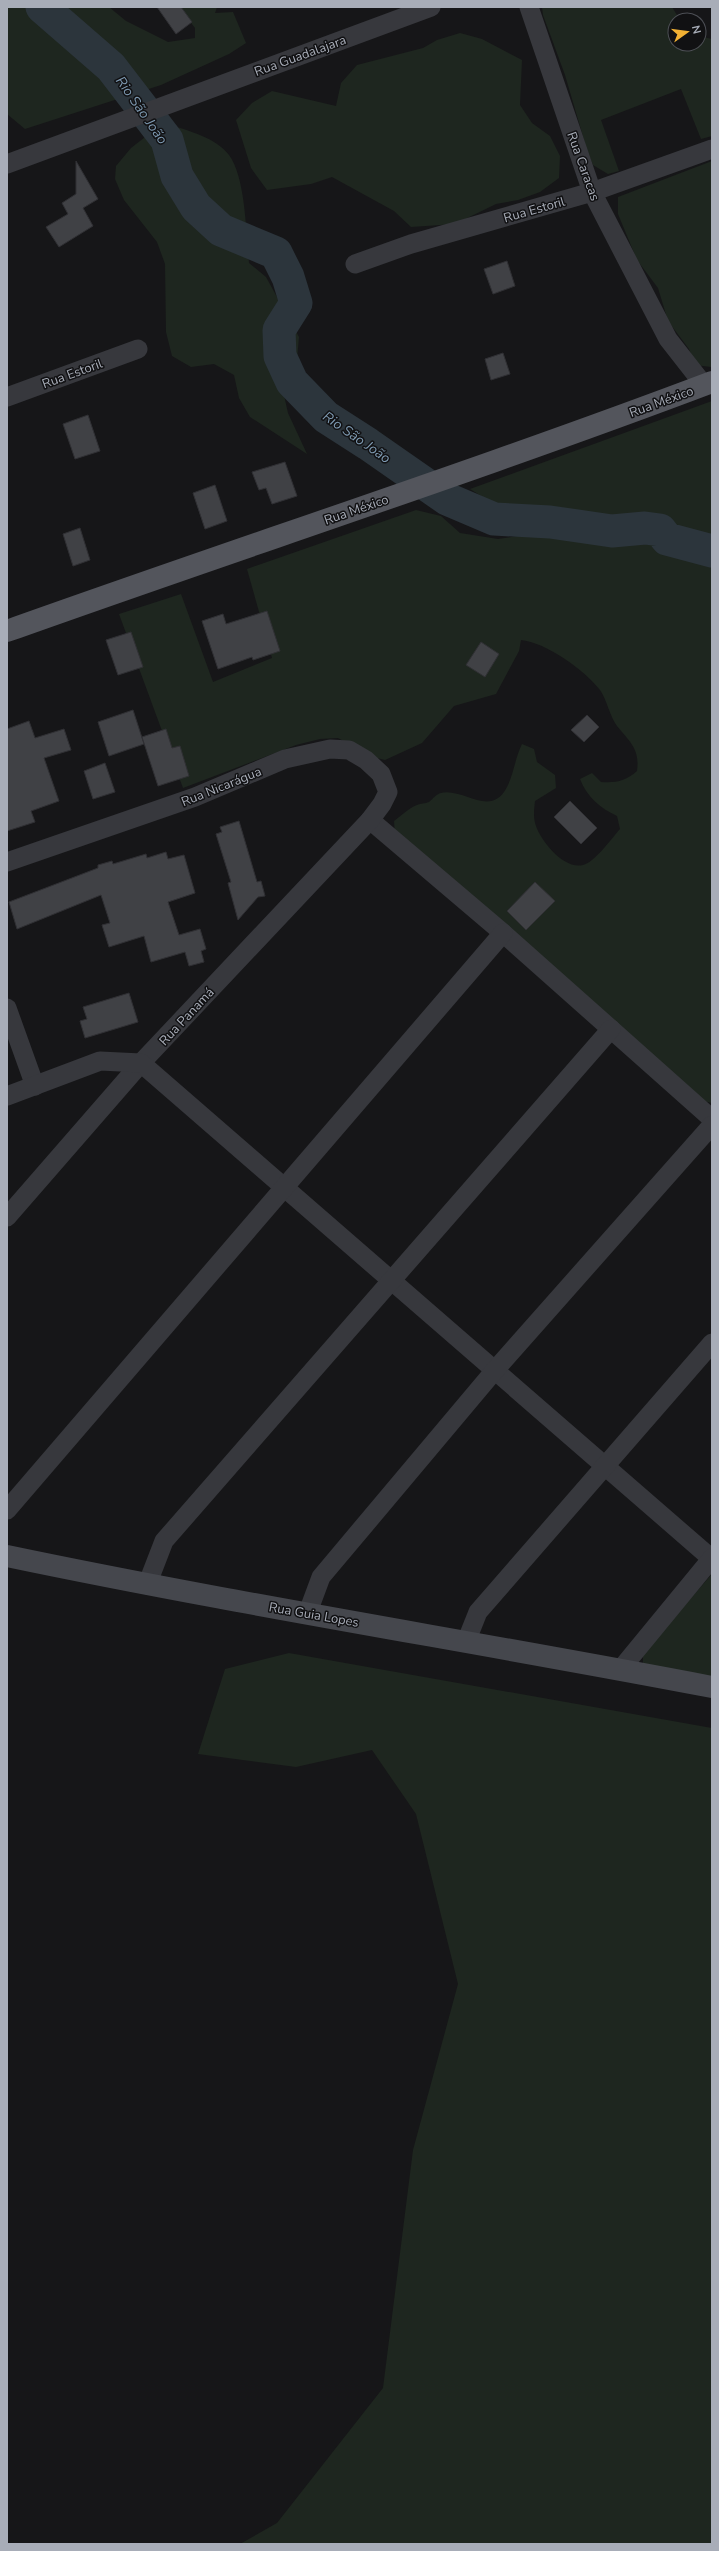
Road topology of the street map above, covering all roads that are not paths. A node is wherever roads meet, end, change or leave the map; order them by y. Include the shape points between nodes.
1 (431, 7) edge
2 (529, 7) edge
3 (712, 149) edge
4 (7, 164) edge
5 (592, 192) junction
6 (355, 264) dead end
7 (668, 339) joint
8 (138, 349) dead end
9 (708, 384) edge
10 (7, 397) edge
11 (7, 631) edge
12 (370, 820) junction
13 (7, 862) edge
14 (503, 933) junction
15 (7, 1008) edge
16 (611, 1029) junction
17 (141, 1063) junction
18 (35, 1086) junction
19 (7, 1096) edge
20 (712, 1119) edge
21 (712, 1125) edge
22 (284, 1188) junction
23 (7, 1217) edge
24 (391, 1281) junction
25 (712, 1344) edge
26 (495, 1370) junction
27 (605, 1466) junction
28 (7, 1510) edge
29 (7, 1556) edge
30 (712, 1558) edge
31 (147, 1585) junction
32 (308, 1612) junction
33 (466, 1642) junction
34 (620, 1670) junction
35 (712, 1687) edge

1 - 4 street, Rua Guadalajara
2 - 5 street, Rua Caracas
3 - 5 street, Rua Estoril
5 - 6 street, Rua Estoril via 411,244
5 - 7 street, Rua Caracas
7 - 9 street, Rua México
8 - 10 street, Rua Estoril
9 - 11 main road, Rua México via 466,472
12 - 13 street, Rua Nicarágua via 388,792 381,774 349,750 330,749 285,759 195,797
12 - 14 street
12 - 17 street, Rua Panamá
14 - 16 street
14 - 22 street
15 - 18 street
16 - 20 street
16 - 24 street
17 - 18 street via 100,1061
17 - 22 street
17 - 23 street, Rua Panamá
18 - 19 street
21 - 26 street
22 - 24 street
22 - 28 street
24 - 26 street
24 - 31 street via 164,1541
25 - 27 street
26 - 27 street
26 - 32 street via 321,1577
27 - 30 street
27 - 33 street via 478,1612
29 - 31 street, Rua Guia Lopes
30 - 34 street
31 - 32 street, Rua Guia Lopes
32 - 33 street, Rua Guia Lopes
33 - 34 street, Rua Guia Lopes
34 - 35 street, Rua Guia Lopes

